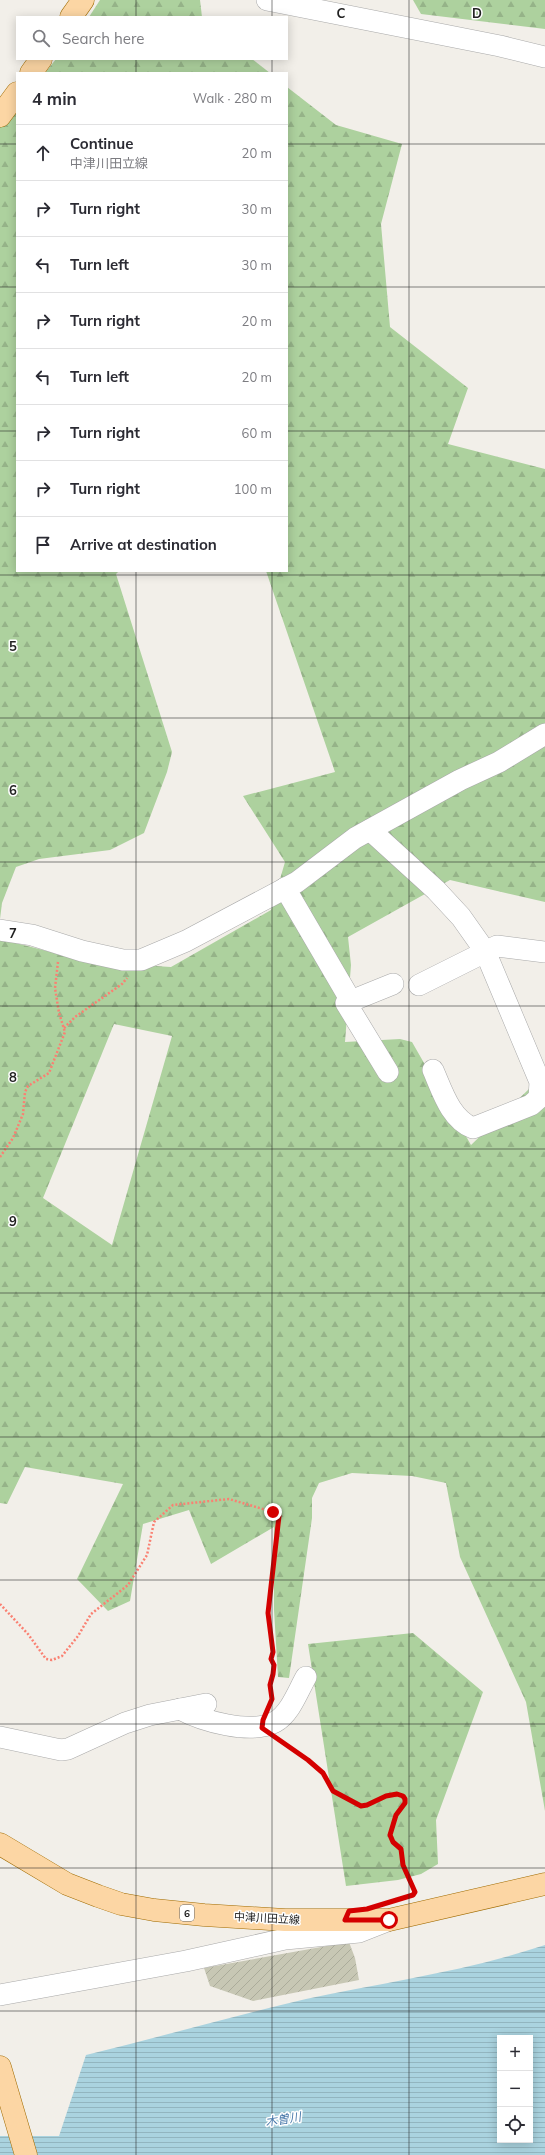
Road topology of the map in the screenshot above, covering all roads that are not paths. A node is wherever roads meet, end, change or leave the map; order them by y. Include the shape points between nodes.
1 (83, 0) edge
2 (267, 0) edge
3 (72, 16) edge
4 (545, 57) edge
5 (40, 60) edge
6 (32, 72) edge
7 (16, 93) edge
8 (0, 116) edge
9 (545, 734) edge
10 (370, 830) junction
11 (285, 888) junction
12 (0, 930) edge
13 (485, 951) junction
14 (545, 952) edge
15 (393, 984) dead end
16 (419, 985) dead end
17 (351, 1001) junction
18 (433, 1070) dead end
19 (388, 1072) dead end
20 (306, 1677) dead end
21 (206, 1704) dead end
22 (180, 1709) junction
23 (0, 1737) edge
24 (0, 1844) edge
25 (545, 1884) edge
26 (285, 1929) junction
27 (0, 1996) edge
28 (0, 2067) edge
29 (26, 2155) edge

1 - 3 main road
2 - 4 street
5 - 6 main road
7 - 8 main road
9 - 10 street
10 - 11 street
10 - 13 street via 436,890 461,917
11 - 12 street via 186,941 141,960 128,960 32,935
11 - 17 street
13 - 14 street via 497,946
13 - 16 street
13 - 18 street via 540,1082 539,1098 531,1105 472,1128 456,1115 446,1100
15 - 17 street
17 - 19 street via 346,1003
20 - 22 street via 287,1711 276,1722 262,1726 226,1724 197,1718
21 - 22 street
22 - 23 street via 125,1723 68,1749 61,1750
24 - 26 main road, 中津川田立線 / 6 via 66,1884 121,1904
25 - 26 main road, 中津川田立線 / 6 via 389,1920
26 - 27 street via 186,1962
28 - 29 main road

